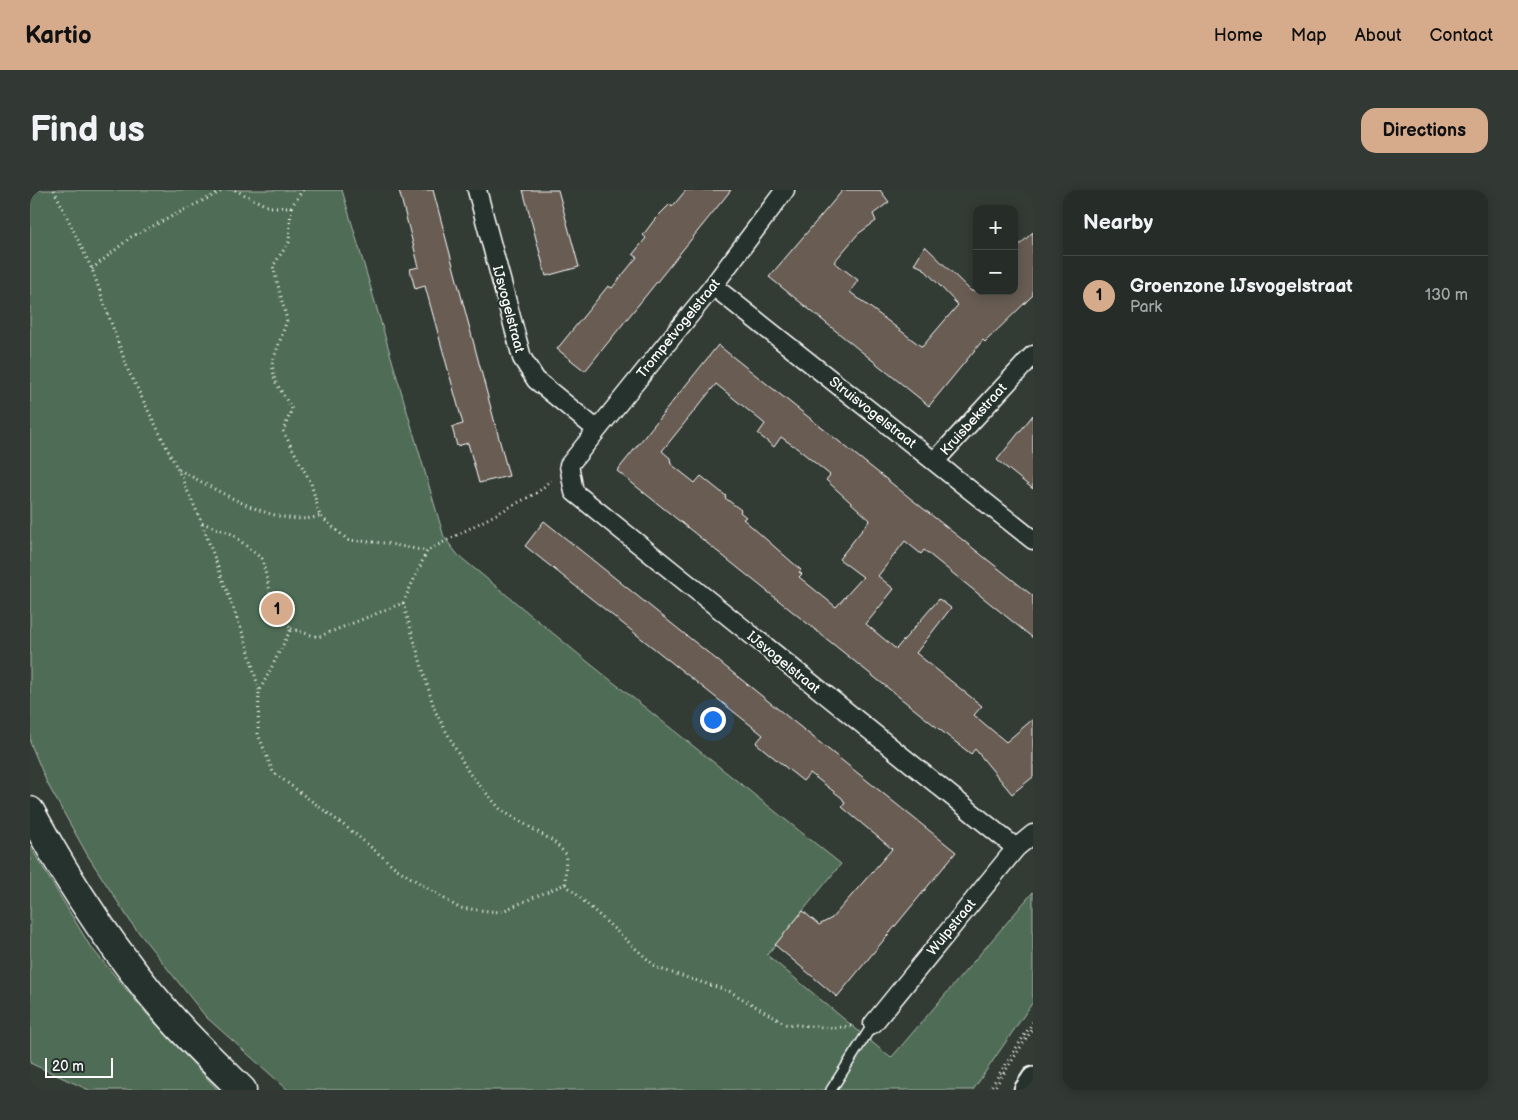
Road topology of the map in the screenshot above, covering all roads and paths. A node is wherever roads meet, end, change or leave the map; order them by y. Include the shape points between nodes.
1 (54, 190) edge
2 (224, 190) edge
3 (235, 190) edge
4 (303, 190) edge
5 (477, 190) edge
6 (785, 190) edge
7 (291, 207) junction
8 (92, 269) junction
9 (713, 286) junction
10 (1033, 355) edge
11 (596, 429) junction
12 (935, 461) junction
13 (569, 465) junction
14 (178, 470) junction
15 (320, 516) junction
16 (202, 523) junction
17 (1033, 540) edge
18 (427, 551) junction
19 (403, 604) junction
20 (290, 629) junction
21 (259, 692) junction
22 (30, 811) edge
23 (1033, 834) edge
24 (1016, 848) junction
25 (563, 884) junction
26 (1033, 1022) edge
27 (873, 1024) junction
28 (1033, 1028) edge
29 (1033, 1078) edge
30 (242, 1090) edge
31 (831, 1090) edge
32 (989, 1090) edge
33 (993, 1090) edge
34 (1025, 1090) edge

1 - 8 path
2 - 8 path via 131,238
3 - 7 path via 269,207
4 - 7 path
5 - 11 street, IJsvogelstraat via 522,358 536,380
6 - 9 street, Trompetvogelstraat
7 - 15 path via 289,242 273,266 287,320 272,364 275,381 292,409 282,432 311,483
8 - 14 path via 128,370
9 - 11 street, Trompetvogelstraat
9 - 12 street, Struisvogelstraat
10 - 12 street, Kruisbekstraat
11 - 13 street, Trompetvogelstraat
12 - 17 street, Struisvogelstraat
13 - 18 path via 538,492
13 - 24 street, IJsvogelstraat via 574,492
14 - 15 path via 264,513 308,520
14 - 16 path
15 - 18 path via 348,540
16 - 20 path via 232,534 262,559 274,608
16 - 21 path via 247,645
18 - 19 path
19 - 20 path via 318,637
19 - 25 path via 435,711 469,774 502,810 553,841 566,854
20 - 21 path
21 - 25 path via 258,734 272,772 397,869 459,908 500,912
22 - 30 highway via 83,903 140,981
23 - 24 street, Wulpstraat
24 - 27 street, Wulpstraat
25 - 27 path via 657,968 729,991 786,1024 832,1028
26 - 32 path
27 - 31 lane
28 - 33 path
29 - 34 street

